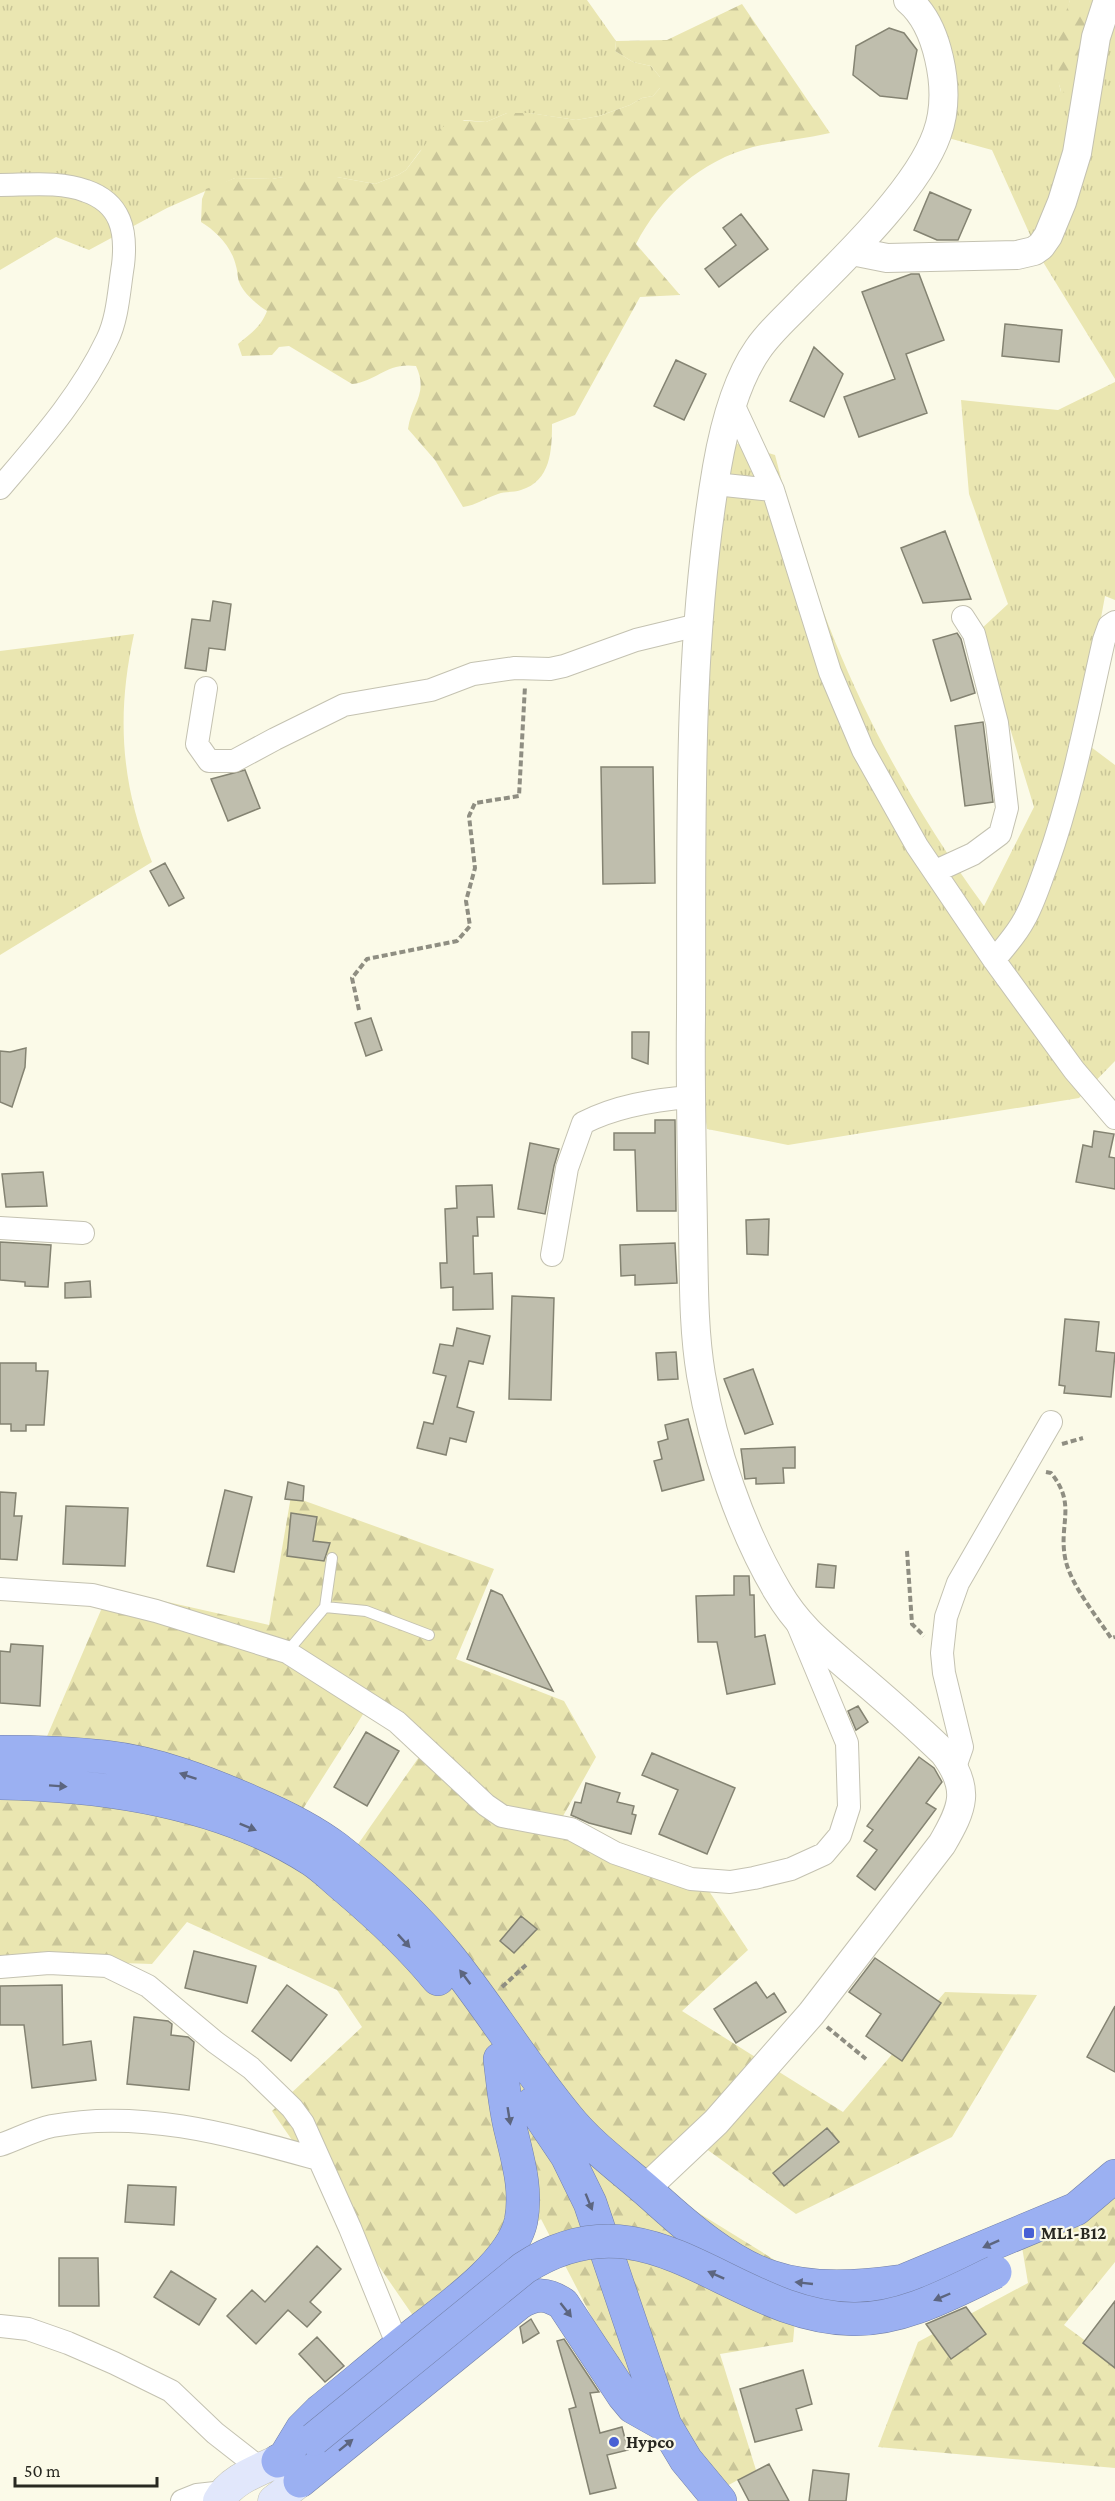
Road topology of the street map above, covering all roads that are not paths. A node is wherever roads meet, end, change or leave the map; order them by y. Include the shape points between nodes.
1 (908, 0) edge
2 (1108, 0) edge
3 (0, 185) edge
4 (852, 251) junction
5 (733, 404) junction
6 (715, 484) junction
7 (0, 488) edge
8 (773, 490) junction
9 (963, 617) dead end
10 (1115, 622) edge
11 (698, 625) junction
12 (206, 688) dead end
13 (936, 871) junction
14 (994, 960) junction
15 (690, 1097) junction
16 (1115, 1118) edge
17 (0, 1228) edge
18 (83, 1233) dead end
19 (552, 1255) dead end
20 (1051, 1422) dead end
21 (332, 1558) dead end
22 (0, 1589) edge
23 (325, 1607) junction
24 (797, 1622) junction
25 (429, 1635) dead end
26 (287, 1652) junction
27 (0, 1752) edge
28 (955, 1767) junction
29 (0, 1783) edge
30 (0, 1967) edge
31 (500, 2059) junction
32 (0, 2145) edge
33 (577, 2148) junction
34 (318, 2159) junction
35 (1115, 2176) edge
36 (645, 2189) junction
37 (1076, 2209) junction
38 (681, 2222) junction
39 (499, 2260) junction
40 (519, 2303) junction
41 (0, 2326) edge
42 (631, 2326) junction
43 (398, 2346) junction
44 (665, 2425) junction
45 (287, 2478) edge
46 (221, 2497) edge
47 (711, 2498) edge
48 (182, 2501) edge
49 (274, 2501) edge

1 - 4 street via 927,23 936,43 945,81 943,111 936,137 916,173
2 - 4 street via 1096,37 1077,153 1062,202 1041,246 1017,255 887,258
3 - 7 street via 52,185 86,191 116,210 123,228 124,251 117,308 108,339 46,435
4 - 5 street via 762,343 750,361
5 - 6 street
5 - 8 street
6 - 8 street
6 - 11 street
8 - 13 street via 830,672 855,731 897,813
9 - 13 street via 974,634 997,723 1007,808 1000,834 973,854
10 - 14 street via 1104,640 1059,831 1026,918
11 - 12 street via 636,640 564,666 473,674 431,690 344,705 234,761 209,761 196,744
11 - 15 street via 693,708
13 - 14 street
14 - 16 street via 1074,1070
15 - 19 street via 634,1105 583,1123 567,1168
15 - 24 street via 695,1324 701,1376 715,1435 751,1540
17 - 18 street
20 - 28 street via 958,1583 946,1617 944,1673 962,1747
21 - 23 lane
22 - 26 street via 92,1595
23 - 25 lane via 366,1611
23 - 26 lane
24 - 26 street via 847,1743 849,1807 840,1835 824,1854 791,1869 730,1882 691,1878 615,1852 571,1829 502,1816 397,1722
24 - 28 street via 921,1731
33 -> 27 highway via 567,2118 440,1946 391,1895 335,1848 285,1816 181,1773 108,1757
28 - 36 street via 963,1794 958,1817 942,1844 811,2014 716,2122
29 -> 31 highway via 131,1792 187,1806 279,1841 313,1860 392,1928 451,1994
30 - 34 street via 49,1963 107,1966 148,1986 251,2067 292,2108
31 - 33 highway
31 -> 39 highway via 523,2189 521,2222
32 - 34 street via 49,2127 102,2119 162,2123
33 - 36 highway
33 -> 42 highway
34 - 43 street
35 - 37 highway
36 - 38 highway
37 -> 38 highway via 903,2281 858,2286 800,2283 772,2277 741,2263
37 -> 45 highway, bridge via 994,2272 923,2305 881,2317 856,2319 829,2318 788,2308 664,2252 620,2241 583,2242 561,2248 524,2268 314,2439
38 - 42 highway via 654,2239 636,2265 629,2296
39 - 40 highway via 516,2268 521,2276
39 - 43 highway via 476,2285
40 -> 44 highway via 540,2294 551,2295 563,2304 633,2407
45 -> 40 highway
41 - 45 street via 28,2329 68,2343 171,2391 215,2433
42 - 44 highway
43 - 45 highway via 302,2429 285,2457
44 - 47 highway
45 - 46 main road via 243,2478
45 - 49 main road
46 - 48 street via 197,2494

